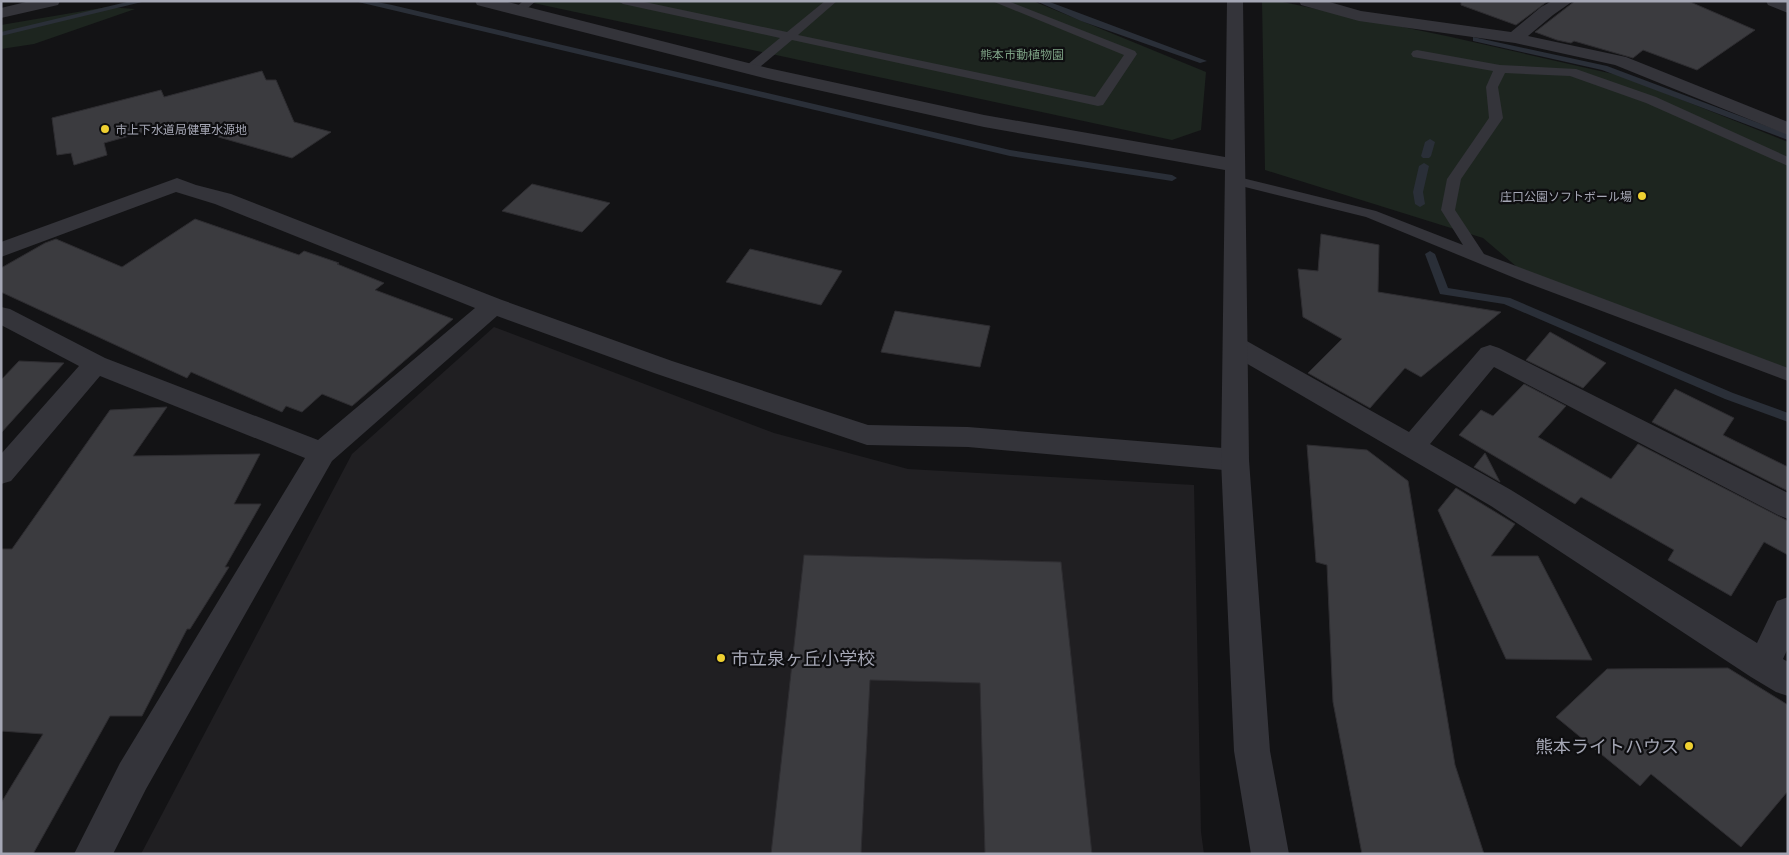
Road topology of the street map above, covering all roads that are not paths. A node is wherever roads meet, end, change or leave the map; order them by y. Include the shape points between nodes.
1 (52, 1) edge
2 (483, 1) edge
3 (623, 1) edge
4 (832, 1) edge
5 (997, 1) edge
6 (1235, 1) edge
7 (1307, 1) edge
8 (1565, 1) edge
9 (1774, 1) edge
10 (525, 5) edge
11 (1788, 8) edge
12 (1, 13) edge
13 (789, 36) junction
14 (1515, 38) junction
15 (1417, 54) dead end
16 (752, 68) junction
17 (1500, 68) junction
18 (1788, 129) edge
19 (1788, 162) edge
20 (1234, 173) junction
21 (1, 250) edge
22 (1478, 256) junction
23 (493, 306) junction
24 (1, 315) edge
25 (1236, 346) junction
26 (96, 364) junction
27 (1788, 375) edge
28 (1412, 447) junction
29 (322, 453) junction
30 (1235, 460) junction
31 (1, 474) edge
32 (1788, 507) edge
33 (1788, 611) edge
34 (1776, 673) edge
35 (93, 854) edge
36 (1270, 854) edge

1 - 12 street
2 - 10 street
3 - 13 lane
4 - 13 lane
5 - 13 lane via 1131,54 1098,102
6 - 20 street
7 - 14 street via 1359,16
8 - 14 street via 1547,11
9 - 11 street
10 - 16 street
13 - 16 lane
14 - 18 street via 1620,61
15 - 17 lane
16 - 20 street
17 - 19 lane via 1572,72 1651,100
17 - 22 lane via 1492,87 1496,118 1454,179 1448,210
20 - 22 lane via 1371,214
20 - 25 street
21 - 23 street via 177,184 223,199
22 - 27 lane
23 - 29 street
23 - 30 street via 867,435 968,437
24 - 26 street
25 - 28 street
25 - 30 street
26 - 29 street
26 - 31 street
28 - 32 street via 1490,354
28 - 34 street via 1501,498
29 - 35 street via 133,776
30 - 36 street via 1252,751
33 - 34 street

